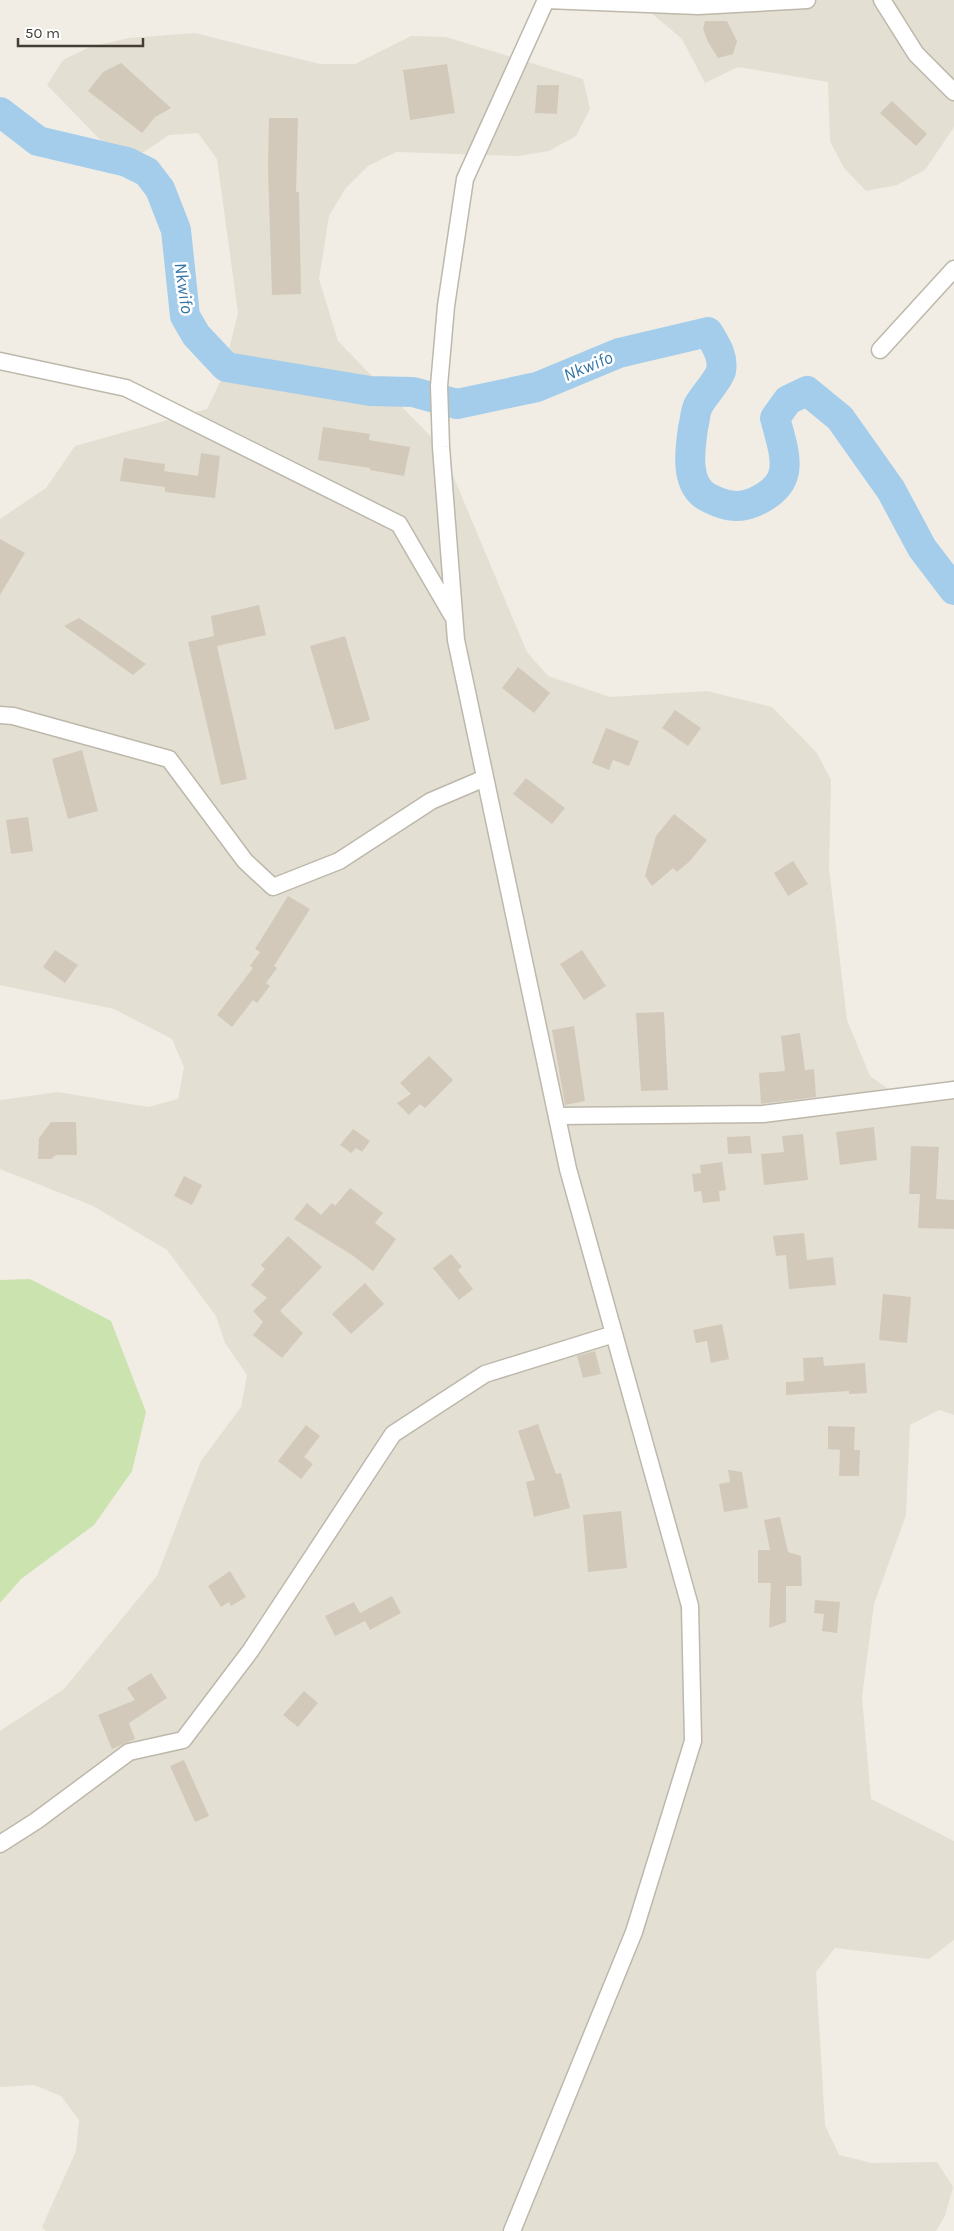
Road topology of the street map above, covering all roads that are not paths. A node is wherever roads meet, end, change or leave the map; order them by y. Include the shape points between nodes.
1 (546, 0) edge
2 (807, 0) edge
3 (882, 0) edge
4 (750, 1) edge
5 (954, 92) edge
6 (954, 269) edge
7 (880, 350) dead end
8 (0, 361) edge
9 (454, 619) junction
10 (0, 715) edge
11 (485, 778) junction
12 (954, 1090) edge
13 (557, 1116) junction
14 (614, 1334) junction
15 (0, 1844) edge
16 (512, 2231) edge

1 - 4 street via 698,6
1 - 9 street via 465,179 446,306 439,386
2 - 4 street
3 - 5 street via 916,54
6 - 7 street
8 - 9 street via 126,388 399,524
9 - 11 street
10 - 11 street via 169,759 245,861 273,887 339,861 431,801
11 - 13 street
12 - 13 street via 763,1114
13 - 14 street via 568,1169
14 - 15 street via 485,1374 393,1434 251,1650 183,1740 129,1752
14 - 16 street via 690,1606 693,1741 634,1932

